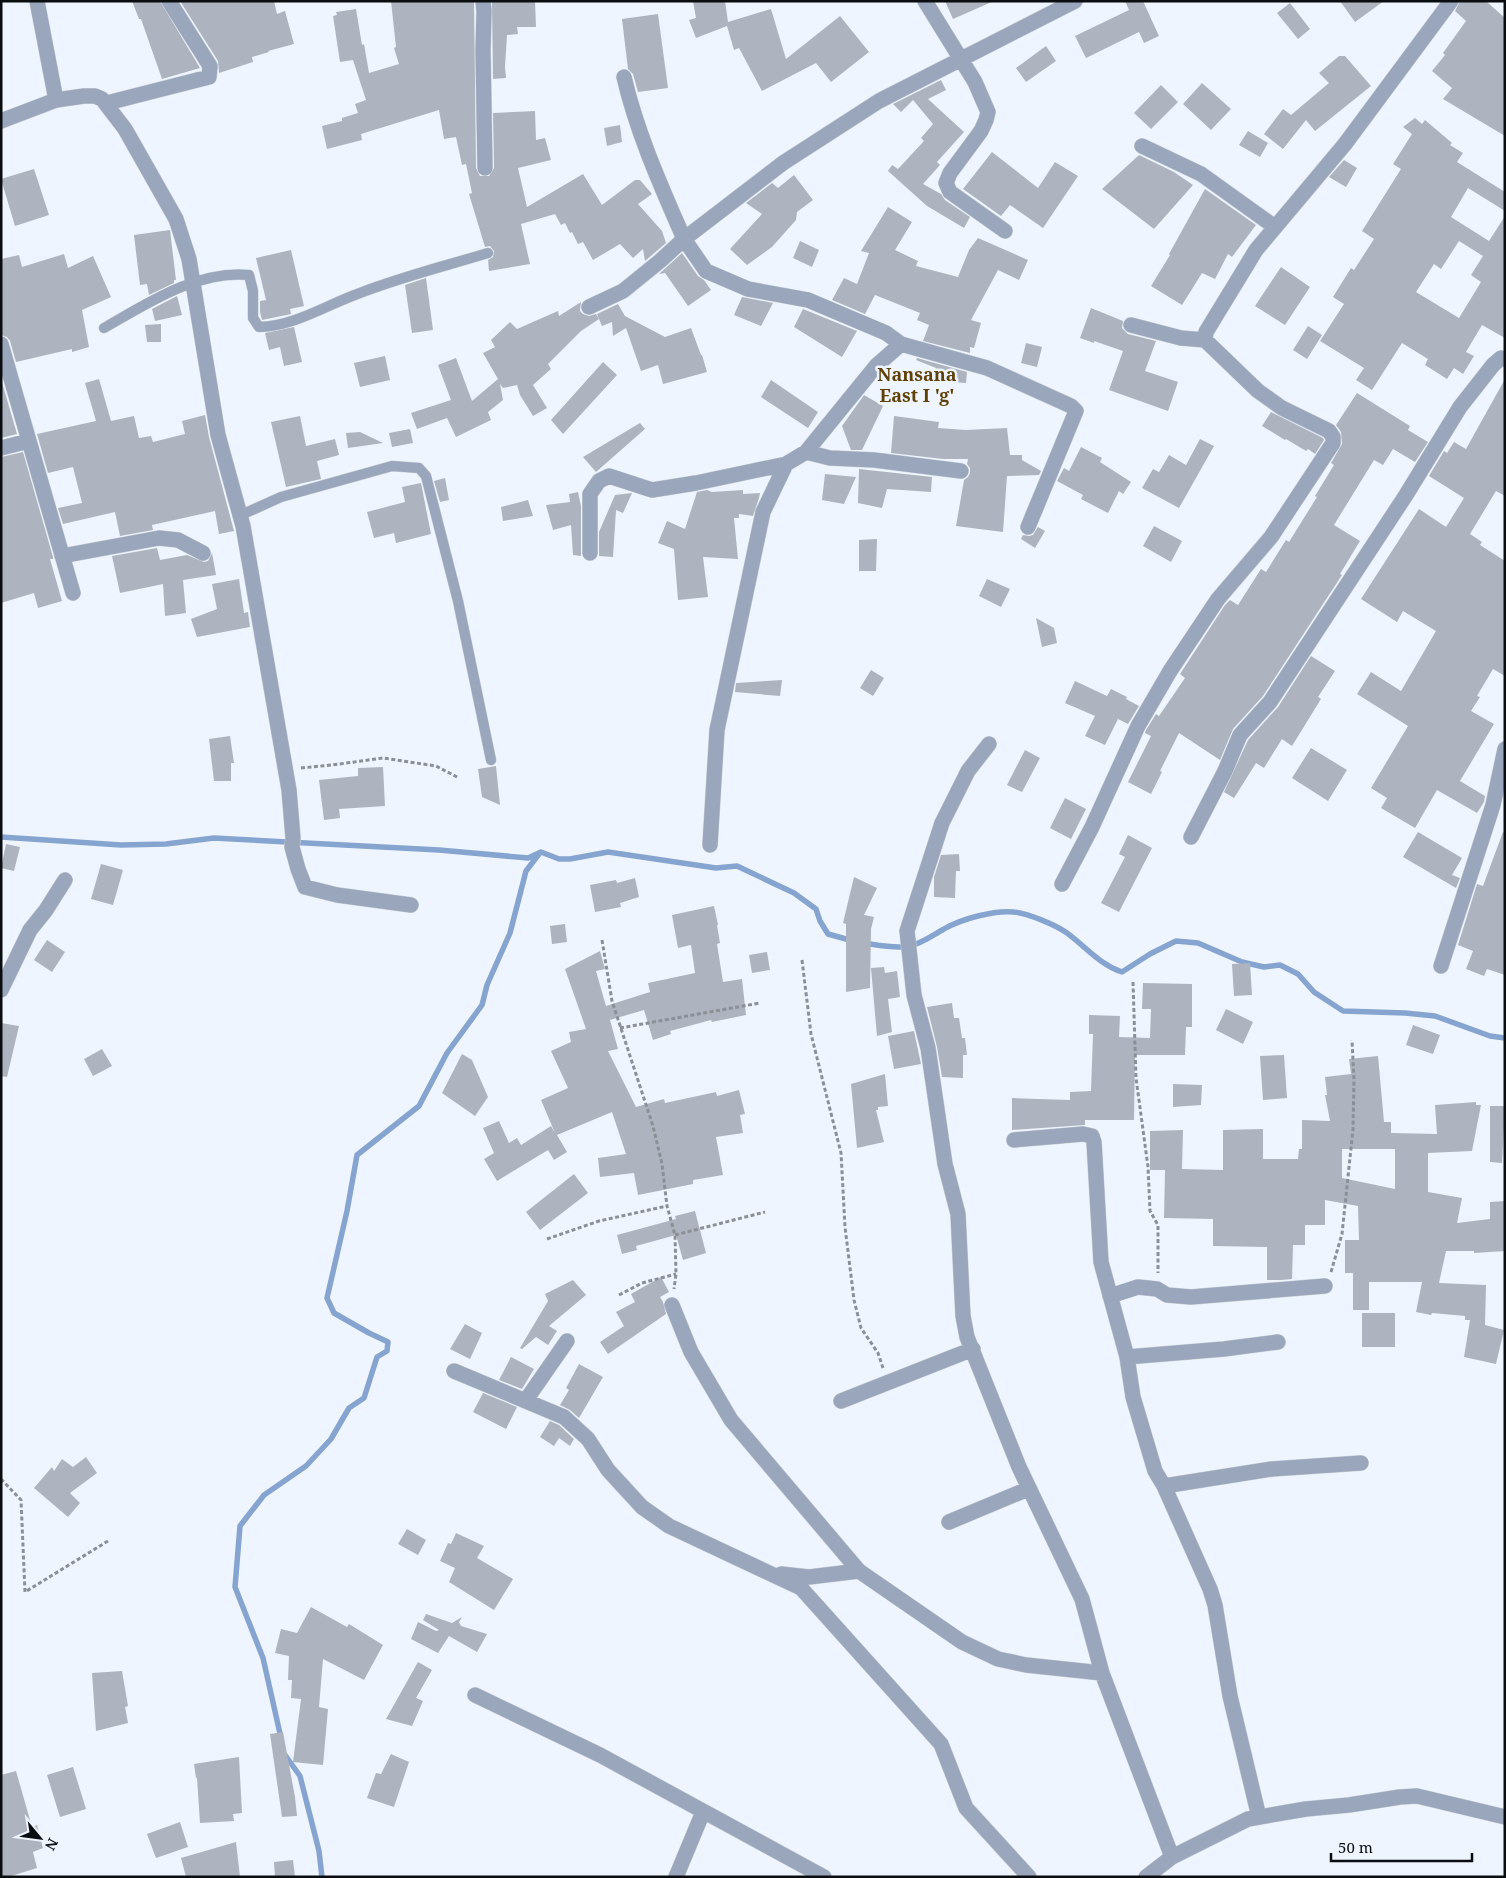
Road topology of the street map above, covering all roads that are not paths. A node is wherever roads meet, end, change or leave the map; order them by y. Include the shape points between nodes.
1 (36, 1) edge
2 (169, 1) edge
3 (483, 1) edge
4 (925, 1) edge
5 (1075, 1) edge
6 (1451, 1) edge
7 (960, 60) junction
8 (624, 77) dead end
9 (56, 100) junction
10 (107, 103) junction
11 (1, 121) edge
12 (1142, 146) dead end
13 (485, 168) dead end
14 (1275, 227) junction
15 (1005, 231) dead end
16 (684, 239) junction
17 (488, 253) dead end
18 (192, 282) junction
19 (589, 307) dead end
20 (1131, 325) dead end
21 (104, 328) dead end
22 (1205, 340) junction
23 (1, 344) edge
24 (901, 344) junction
25 (1505, 359) edge
26 (29, 441) junction
27 (1, 448) edge
28 (806, 452) junction
29 (786, 464) junction
30 (962, 471) dead end
31 (241, 515) junction
32 (1028, 527) dead end
33 (203, 553) dead end
34 (590, 553) dead end
35 (62, 556) junction
36 (73, 593) dead end
37 (988, 744) dead end
38 (1505, 749) edge
39 (491, 760) dead end
40 (1191, 838) dead end
41 (710, 845) dead end
42 (65, 880) dead end
43 (1062, 884) dead end
44 (411, 904) dead end
45 (1441, 966) dead end
46 (1, 990) edge
47 (1014, 1140) dead end
48 (1325, 1286) road end
49 (1110, 1296) junction
50 (672, 1305) road end
51 (567, 1341) dead end
52 (1278, 1342) dead end
53 (973, 1349) junction
54 (1126, 1357) junction
55 (454, 1371) dead end
56 (526, 1400) junction
57 (842, 1401) dead end
58 (1361, 1463) dead end
59 (1164, 1486) junction
60 (1028, 1489) junction
61 (949, 1522) dead end
62 (859, 1570) junction
63 (770, 1573) junction
64 (1102, 1673) junction
65 (475, 1695) dead end
66 (703, 1812) junction
67 (1259, 1817) junction
68 (1505, 1817) edge
69 (1172, 1857) junction
70 (676, 1877) edge
71 (824, 1877) edge
72 (1029, 1877) edge
73 (1146, 1877) edge

1 - 9 street
2 - 10 street via 210,66 210,77
3 - 13 street
4 - 7 street
5 - 7 street
6 - 14 street via 1345,144
7 - 15 street via 975,82 988,112 981,131 946,183 950,192
7 - 16 street via 879,101 783,163
8 - 16 street via 632,111
9 - 10 street via 95,96
9 - 11 street
10 - 18 street via 126,129 176,219 189,259
12 - 14 street via 1201,174
14 - 22 street via 1256,250 1206,332
16 - 19 street via 623,291
16 - 24 street via 706,270 748,289 808,300 886,333
17 - 18 lane via 360,292 273,326 259,327 253,318 253,291 249,275 234,274
18 - 21 lane
18 - 31 street via 218,435
20 - 22 street via 1181,338
22 - 43 street via 1282,408 1329,431 1333,443 1271,537 1218,599 1170,671 1138,726
23 - 26 street
24 - 28 street via 876,366
24 - 32 street via 987,368 1076,411
25 - 40 street via 1501,358 1493,365 1460,407 1270,702 1240,735
26 - 27 street
26 - 35 street
28 - 29 street
28 - 30 street via 830,458
29 - 34 street via 652,490 609,476 599,481 590,494
29 - 41 street via 763,512 717,730
31 - 39 lane via 281,497 392,466 419,468 426,476 458,601
31 - 44 street via 285,769 292,842 305,887 337,895
33 - 35 street via 178,540 159,538
35 - 36 street
37 - 53 street via 968,771 942,824 907,932 914,994 928,1048 945,1164 958,1214 963,1316
38 - 45 street via 1493,805
42 - 46 street via 30,930
47 - 49 street via 1092,1136 1101,1262
48 - 49 street via 1191,1297 1138,1287
49 - 54 street
50 - 62 street via 690,1352 731,1420
51 - 56 street
52 - 54 street
53 - 57 street
53 - 60 street
54 - 59 street via 1133,1396 1155,1471
55 - 56 street
56 - 63 street via 564,1417 588,1439 608,1470 642,1507 669,1526
58 - 59 street via 1272,1469
59 - 67 street via 1215,1604 1230,1696
60 - 61 street
60 - 64 street via 1082,1599
62 - 63 street via 808,1576
62 - 64 street via 962,1642 998,1659
63 - 72 street via 801,1588 941,1744 966,1808
64 - 69 street
65 - 66 street via 600,1756
66 - 70 street
66 - 71 street
67 - 68 street via 1306,1808 1417,1796
67 - 69 street via 1248,1819
69 - 73 street

